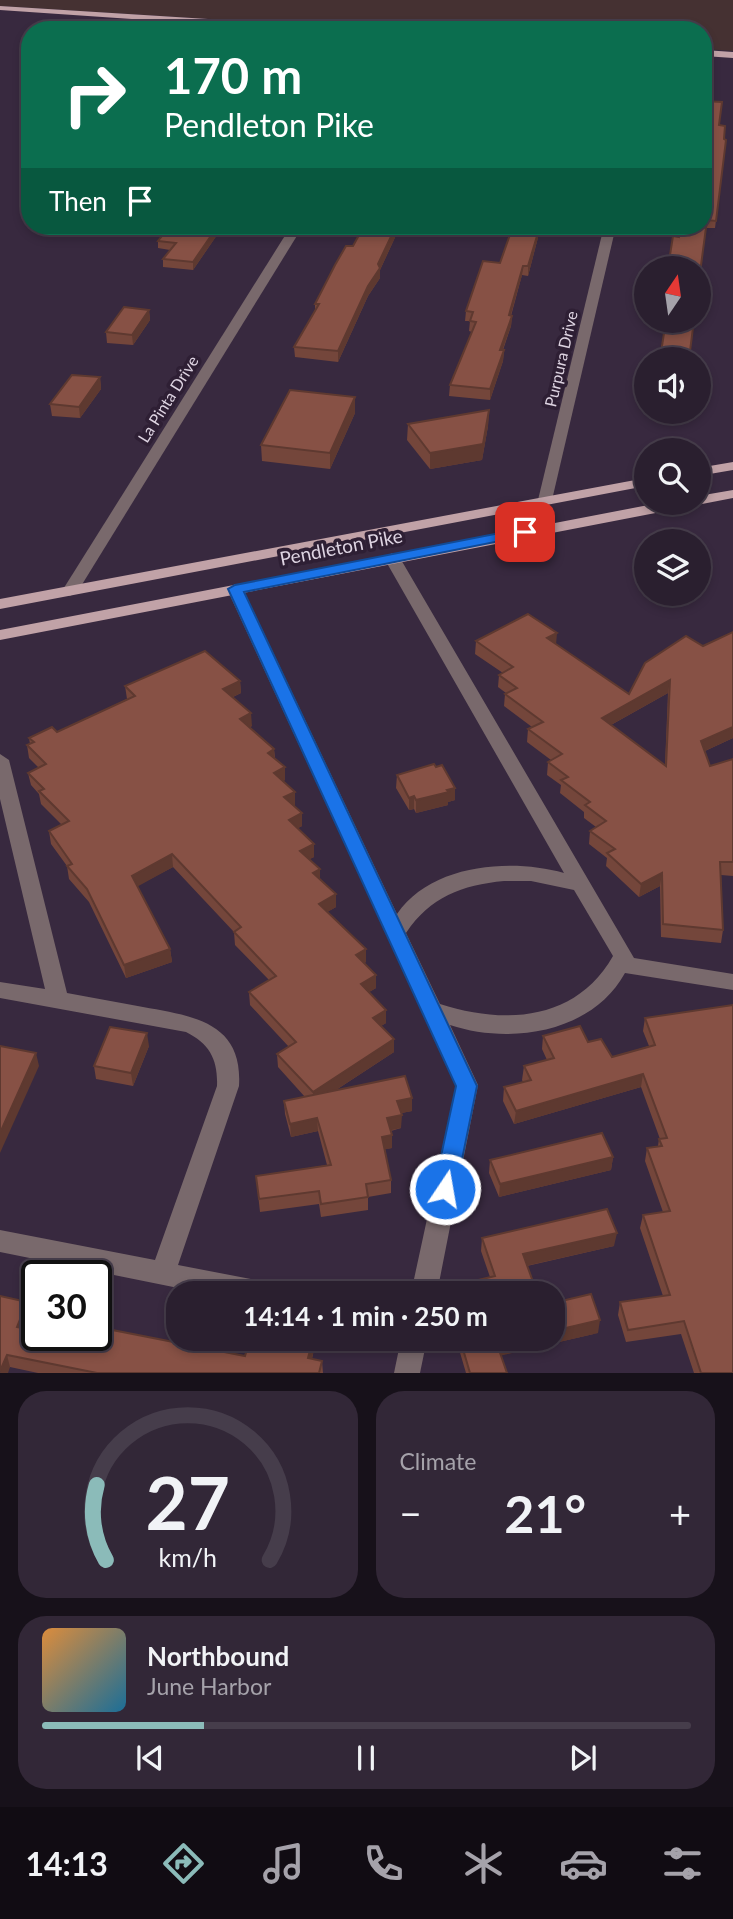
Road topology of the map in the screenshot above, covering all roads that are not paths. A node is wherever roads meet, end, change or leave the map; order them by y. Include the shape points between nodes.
1 (0, 8) edge
2 (0, 15) edge
3 (92, 21) edge
4 (196, 21) edge
5 (712, 54) edge
6 (733, 55) edge
7 (712, 64) edge
8 (733, 65) edge
9 (291, 235) edge
10 (608, 235) edge
11 (733, 466) edge
12 (711, 470) edge
13 (634, 484) edge
14 (733, 494) edge
15 (711, 498) edge
16 (545, 500) junction
17 (634, 512) edge
18 (392, 558) junction
19 (235, 589) junction
20 (70, 591) junction
21 (0, 604) edge
22 (0, 635) edge
23 (0, 760) edge
24 (581, 885) junction
25 (395, 934) junction
26 (621, 964) junction
27 (733, 982) edge
28 (0, 990) edge
29 (58, 1000) junction
30 (431, 1010) junction
31 (0, 1241) edge
32 (163, 1273) junction
33 (202, 1281) edge
34 (426, 1281) edge
35 (412, 1351) edge
36 (407, 1373) edge

1 - 4 main road
2 - 3 main road
5 - 6 main road
7 - 8 main road
9 - 20 street, La Pinta Drive
10 - 16 street, Purpura Drive
11 - 12 main road
13 - 16 main road, Pendleton Pike
14 - 15 main road
16 - 20 main road, Pendleton Pike
17 - 18 main road, Pendleton Pike
18 - 19 main road, Pendleton Pike
18 - 24 street
19 - 22 main road, Pendleton Pike
19 - 25 street
20 - 21 main road, Pendleton Pike
23 - 29 street
24 - 25 street via 527,873 472,878 425,899
24 - 26 street via 624,957
25 - 30 street
26 - 27 street
26 - 30 street via 596,996 541,1022 489,1026
28 - 29 street
29 - 32 street via 190,1024 223,1047 228,1086
30 - 34 street via 467,1086
31 - 32 street
32 - 33 street
35 - 36 street

